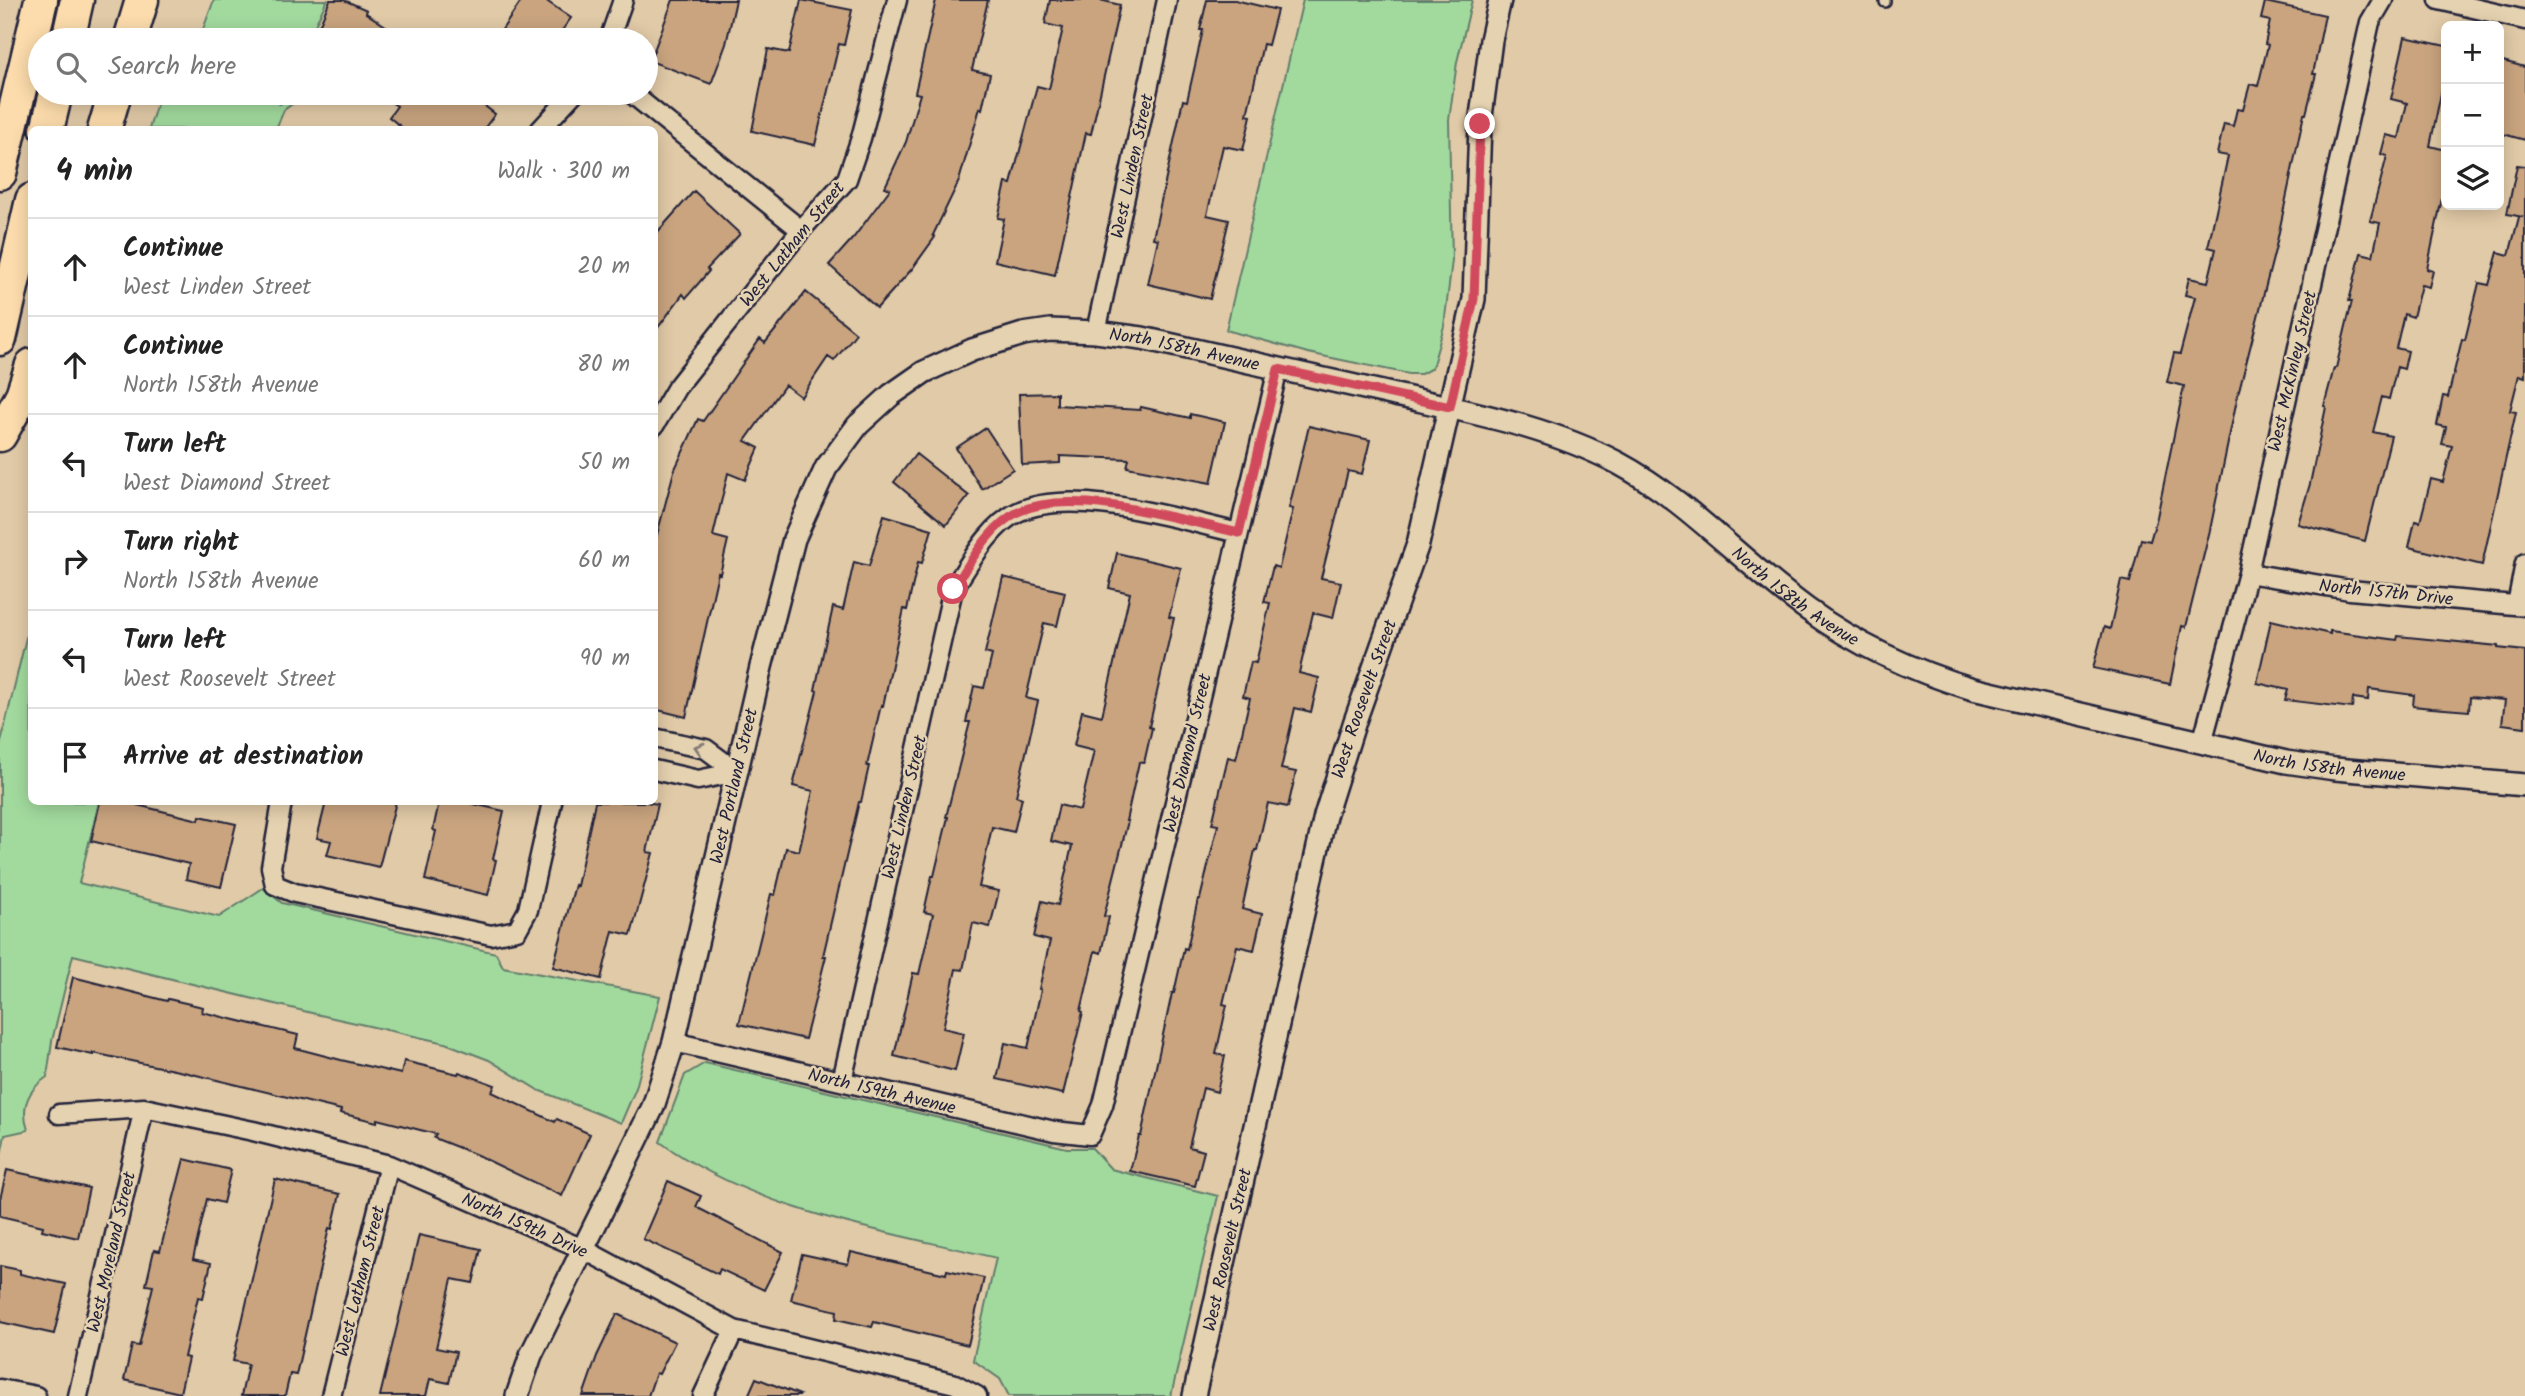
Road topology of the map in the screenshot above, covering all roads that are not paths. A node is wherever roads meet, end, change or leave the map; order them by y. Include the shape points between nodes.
1 (41, 0) edge
2 (77, 0) edge
3 (142, 0) edge
4 (623, 0) edge
5 (897, 0) edge
6 (1167, 0) edge
7 (1500, 0) edge
8 (2383, 0) edge
9 (2439, 0) edge
10 (2525, 20) edge
11 (34, 28) edge
12 (71, 28) edge
13 (134, 28) edge
14 (613, 28) edge
15 (28, 55) edge
16 (53, 105) edge
17 (111, 105) edge
18 (563, 105) edge
19 (646, 105) edge
20 (48, 126) edge
21 (105, 126) edge
22 (544, 126) edge
23 (0, 173) edge
24 (28, 217) edge
25 (801, 230) junction
26 (1096, 332) junction
27 (0, 339) edge
28 (1278, 369) junction
29 (28, 377) edge
30 (1450, 407) junction
31 (658, 419) edge
32 (0, 435) edge
33 (1239, 533) junction
34 (2525, 563) edge
35 (2248, 573) junction
36 (2521, 605) edge
37 (658, 739) edge
38 (2202, 744) junction
39 (658, 771) edge
40 (737, 772) junction
41 (2525, 785) edge
42 (281, 805) edge
43 (551, 805) edge
44 (674, 1042) junction
45 (842, 1081) junction
46 (144, 1108) junction
47 (59, 1114) dead end
48 (1090, 1135) joint
49 (390, 1165) junction
50 (583, 1250) junction
51 (734, 1330) junction
52 (0, 1389) edge
53 (36, 1396) edge
54 (78, 1396) edge
55 (331, 1396) edge
56 (517, 1396) edge
57 (703, 1396) edge
58 (977, 1396) edge
59 (1194, 1396) edge

1 - 11 highway
2 - 12 highway
3 - 13 highway
4 - 14 street
5 - 25 street, West Latham Street via 847,179
6 - 26 street, West Linden Street
7 - 30 street, West Roosevelt Street via 1480,124 1474,299
8 - 35 street, West McKinley Street via 2370,22
9 - 10 street
15 - 23 highway
16 - 20 highway
17 - 21 highway
18 - 22 street
19 - 25 street
24 - 27 highway
25 - 31 street, West Latham Street via 677,387
26 - 28 street, North 158th Avenue
26 - 40 street, West Portland Street via 1050,330 972,350 924,372 858,425 826,468 794,539
28 - 30 street, North 158th Avenue
28 - 33 street, West Diamond Street
29 - 32 highway
30 - 38 street, North 158th Avenue via 1533,428 1621,465 1671,497 1805,608 1866,648 1973,689
30 - 59 street, West Roosevelt Street via 1418,544 1325,816
33 - 45 street, West Linden Street via 1110,505 1056,502 1017,513 984,541 953,589
33 - 48 street, West Diamond Street via 1103,1105
34 - 36 street
35 - 36 street, North 157th Drive via 2350,590
35 - 38 street, West McKinley Street
40 -> 37 street via 706,748
38 - 41 street, North 158th Avenue via 2335,769
39 - 40 street via 698,780
40 - 44 street, West Portland Street
42 - 43 street via 271,867 275,885 491,935 517,930 528,910
44 - 45 street, North 159th Avenue
44 - 50 street, West Portland Street via 653,1107
45 - 48 street, North 159th Avenue via 1054,1131
46 - 47 street, North 159th Drive
46 - 49 street, North 159th Drive
46 - 54 street, West Moreland Street
49 - 50 street, North 159th Drive
49 - 55 street, West Latham Street
50 - 51 street, North 159th Drive
50 - 56 street, West Portland Street via 531,1354
51 - 57 street
51 - 58 street, North 159th Drive via 955,1384
52 - 53 street

